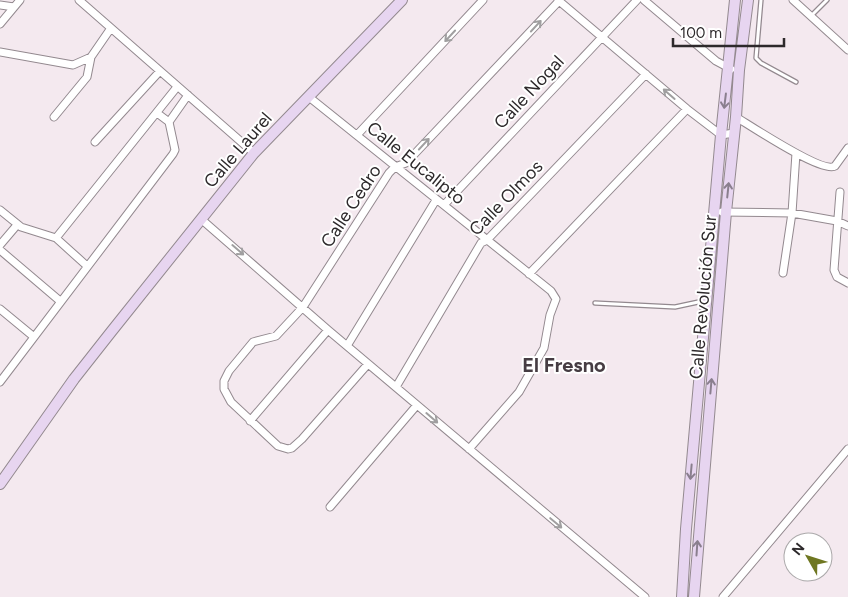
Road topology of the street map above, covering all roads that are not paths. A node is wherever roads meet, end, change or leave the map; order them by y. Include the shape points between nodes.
1 (20, 0) edge
2 (79, 0) edge
3 (402, 0) edge
4 (483, 0) edge
5 (558, 0) edge
6 (637, 0) edge
7 (644, 0) edge
8 (735, 0) edge
9 (748, 0) edge
10 (761, 0) edge
11 (793, 0) edge
12 (827, 0) edge
13 (0, 5) edge
14 (14, 7) junction
15 (811, 16) junction
16 (0, 24) edge
17 (111, 28) junction
18 (731, 34) junction
19 (744, 34) junction
20 (602, 36) junction
21 (848, 50) edge
22 (0, 52) edge
23 (91, 57) junction
24 (734, 69) junction
25 (160, 71) junction
26 (646, 74) junction
27 (796, 82) dead end
28 (177, 87) junction
29 (188, 95) junction
30 (309, 96) junction
31 (686, 109) junction
32 (156, 114) junction
33 (736, 116) junction
34 (54, 117) dead end
35 (169, 122) junction
36 (734, 133) junction
37 (357, 135) junction
38 (721, 135) junction
39 (95, 142) dead end
40 (848, 148) edge
41 (254, 153) junction
42 (796, 154) junction
43 (395, 167) junction
44 (840, 192) dead end
45 (436, 200) junction
46 (444, 205) junction
47 (0, 210) edge
48 (714, 210) junction
49 (726, 212) junction
50 (792, 213) junction
51 (201, 218) junction
52 (837, 221) junction
53 (17, 224) junction
54 (848, 226) edge
55 (56, 238) junction
56 (487, 240) junction
57 (0, 245) edge
58 (0, 250) edge
59 (87, 266) junction
60 (783, 273) dead end
61 (529, 274) junction
62 (848, 283) edge
63 (707, 300) junction
64 (719, 300) junction
65 (60, 301) junction
66 (595, 303) dead end
67 (303, 307) junction
68 (0, 309) edge
69 (328, 330) junction
70 (34, 337) junction
71 (347, 346) junction
72 (368, 364) junction
73 (0, 367) edge
74 (7, 373) junction
75 (0, 382) edge
76 (396, 387) junction
77 (417, 405) junction
78 (250, 421) junction
79 (694, 446) junction
80 (706, 447) junction
81 (469, 449) junction
82 (848, 449) edge
83 (0, 484) edge
84 (330, 507) dead end
85 (686, 529) junction
86 (699, 530) junction
87 (645, 597) edge
88 (682, 597) edge
89 (694, 597) edge
90 (723, 597) edge

1 - 14 street
2 - 17 street
3 - 30 main road, Calle Laurel
4 -> 37 street
5 - 20 street
43 -> 5 street, Calle Cedro via 409,160
6 - 20 street, Calle Nogal
7 - 24 street via 712,58
8 - 18 main road, Calle Revolución Sur
9 - 19 main road, Calle Revolución Sur
10 - 27 lane via 756,58
11 - 15 street
12 - 15 lane
13 - 14 street
14 - 16 street
15 - 21 street
17 - 23 street
17 - 25 street
18 - 19 main road
18 - 24 main road, Calle Revolución Sur
19 - 24 main road, Calle Revolución Sur
20 - 26 street
20 - 46 street, Calle Nogal
22 - 23 street via 73,65
23 - 34 street via 87,77
24 - 33 main road, Calle Revolución Sur
24 -> 38 main road, Calle Revolución Sur
25 - 28 street
25 - 39 street
31 -> 26 street
26 - 56 street, Calle Olmos
28 - 29 street
28 - 32 street
29 - 35 street
29 - 41 street
30 - 37 street, Calle Eucalipto
30 - 41 main road, Calle Laurel
31 - 38 street
31 - 61 street
32 - 35 street
32 - 55 street
33 - 36 main road, Calle Revolución Sur
33 - 42 street
35 - 59 street via 173,154
36 - 38 street
49 -> 36 main road, Calle Revolución Sur
37 - 43 street, Calle Eucalipto
38 - 48 main road, Calle Revolución Sur
40 - 42 street via 835,166 829,168
41 - 51 main road, Calle Laurel
42 - 50 street
43 - 45 street, Calle Eucalipto
43 - 67 street, Calle Cedro
44 - 52 street
45 - 46 street, Calle Eucalipto
45 - 71 street
46 - 56 street, Calle Eucalipto
47 - 53 street
48 - 49 street
48 - 63 main road, Calle Revolución Sur
49 - 50 street
49 - 64 main road, Calle Revolución Sur
50 - 52 street
50 - 60 street
51 -> 67 street
51 - 83 main road, Calle Laurel via 74,380
52 - 54 street
52 - 62 street via 834,273
53 - 55 street
53 - 57 street
55 - 59 street
56 - 61 street, Calle Eucalipto
56 - 76 street, Calle Olmos via 481,243 472,257
58 - 65 street
59 - 65 street
61 - 81 street, Calle Eucalipto via 555,296 546,341 519,392
63 - 64 lane
63 - 66 lane via 675,307
63 - 79 main road, Calle Revolución Sur
80 -> 64 main road, Calle Revolución Sur
65 - 70 street
67 - 69 street
67 - 78 street, Calle Cedro via 276,336 253,342 224,381 224,389 231,402
68 - 70 street
69 - 71 street
69 - 78 street
70 - 74 street
71 - 72 street
72 - 76 street
72 - 78 street via 292,448 281,448
73 - 74 street
74 - 75 street
76 - 77 street
77 -> 81 street
77 - 84 street
79 - 80 main road
79 -> 85 main road, Calle Revolución Sur
80 - 86 main road, Calle Revolución Sur
81 -> 87 street
82 - 90 street
85 - 86 main road
85 - 88 main road, Calle Revolución Sur
89 -> 86 main road, Calle Revolución Sur

